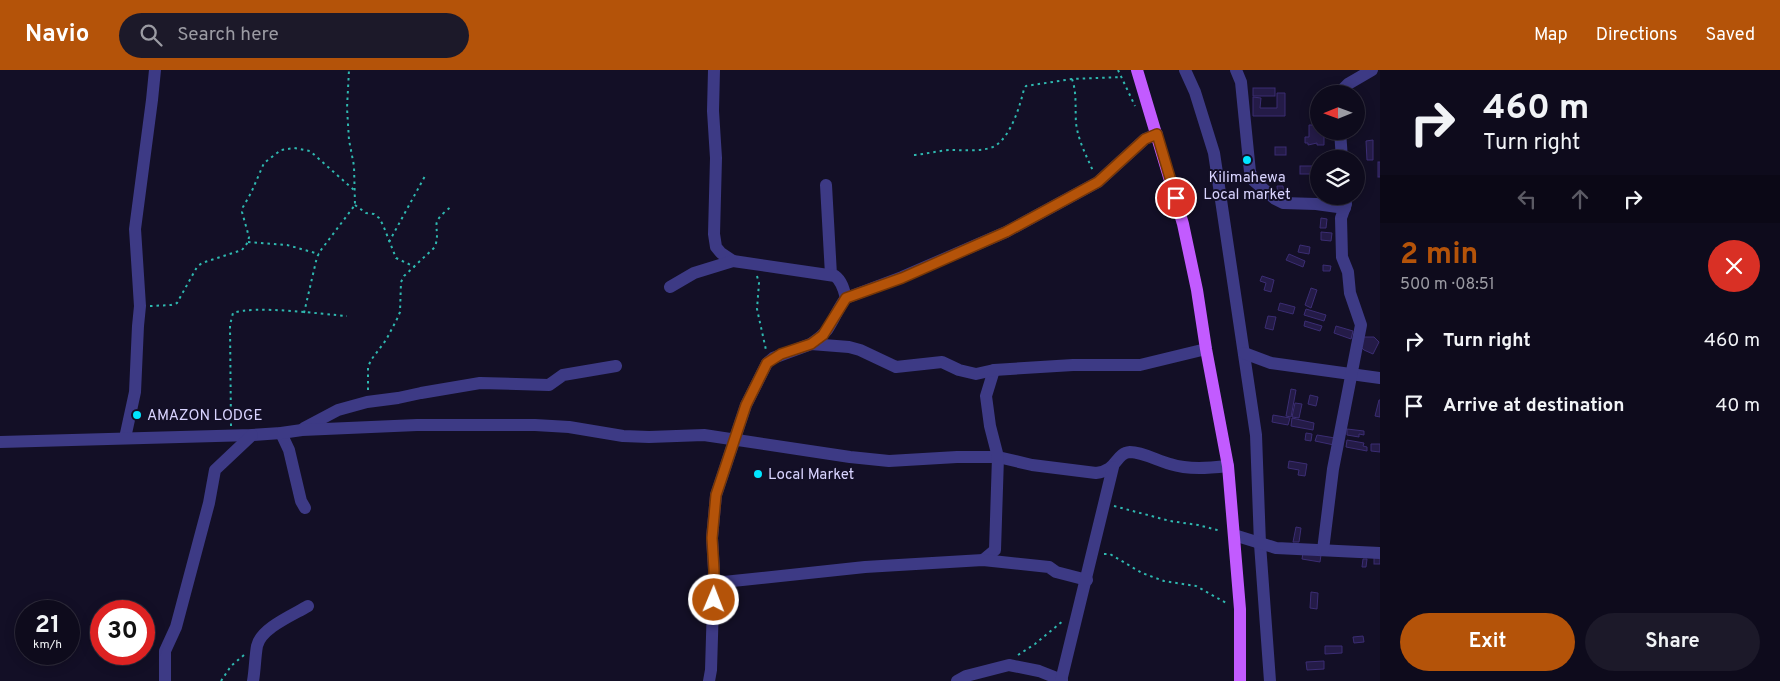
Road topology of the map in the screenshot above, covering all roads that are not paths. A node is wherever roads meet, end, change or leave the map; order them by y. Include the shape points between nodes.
1 (154, 70) edge
2 (714, 70) edge
3 (1136, 70) edge
4 (1185, 70) edge
5 (1236, 70) edge
6 (1372, 70) edge
7 (1347, 85) edge
8 (1157, 134) junction
9 (826, 184) dead end
10 (1310, 204) edge
11 (1344, 205) edge
12 (739, 262) junction
13 (831, 275) junction
14 (670, 287) dead end
15 (846, 298) junction
16 (811, 344) junction
17 (1206, 349) junction
18 (1244, 354) junction
19 (616, 366) dead end
20 (994, 370) junction
21 (1350, 375) junction
22 (1380, 378) edge
23 (302, 430) junction
24 (281, 434) junction
25 (252, 435) junction
26 (125, 438) junction
27 (735, 439) junction
28 (0, 442) edge
29 (998, 457) junction
30 (1228, 466) junction
31 (1113, 467) junction
32 (305, 508) dead end
33 (1234, 535) junction
34 (1260, 544) junction
35 (1323, 550) junction
36 (1380, 553) edge
37 (983, 560) junction
38 (1087, 580) junction
39 (714, 583) junction
40 (308, 606) dead end
41 (1061, 680) edge
42 (165, 681) edge
43 (253, 681) edge
44 (709, 681) edge
45 (957, 681) edge
46 (1240, 681) edge
47 (1270, 681) edge

1 - 26 street via 135,229 140,306 135,392
2 - 12 street via 714,234 716,247 721,253
3 - 8 main road
4 - 18 street via 1214,153
5 - 10 street via 1241,82 1250,172 1254,181 1283,203
6 - 7 street
8 - 15 street via 1145,139 1098,182 979,244 902,278
8 - 17 main road via 1183,224
9 - 13 street
11 - 21 street via 1340,218 1342,258 1361,325
12 - 13 street
12 - 14 street via 694,273
13 - 15 street via 838,278
15 - 16 street via 828,329
16 - 20 street via 849,347 896,367 935,361 976,374
16 - 27 street via 781,354 769,362 746,405
17 - 20 street via 1140,365
17 - 30 main road
18 - 21 street via 1271,362
18 - 34 street via 1256,435
19 - 23 street via 563,375 549,386 480,383 367,402 338,410
20 - 29 street via 986,396
21 - 22 street
21 - 35 street
23 - 24 street
23 - 27 street via 417,425 535,425 623,436 704,435
24 - 25 street
24 - 32 street via 289,450
25 - 26 street
25 - 42 street via 216,470 176,626 165,651
26 - 28 street
27 - 29 street via 850,458 889,461
27 - 39 street via 716,495 712,538
29 - 31 street via 1096,473
29 - 37 street via 995,550
30 - 31 street via 1173,465 1128,452 1121,454
30 - 33 main road
31 - 38 street
33 - 34 street
33 - 46 main road via 1240,612
34 - 35 street via 1285,549
34 - 47 street
35 - 36 street
37 - 38 street via 1049,568
37 - 39 street via 865,567
38 - 41 street
39 - 44 street
40 - 43 street via 262,636 257,646
41 - 45 street via 1015,665

